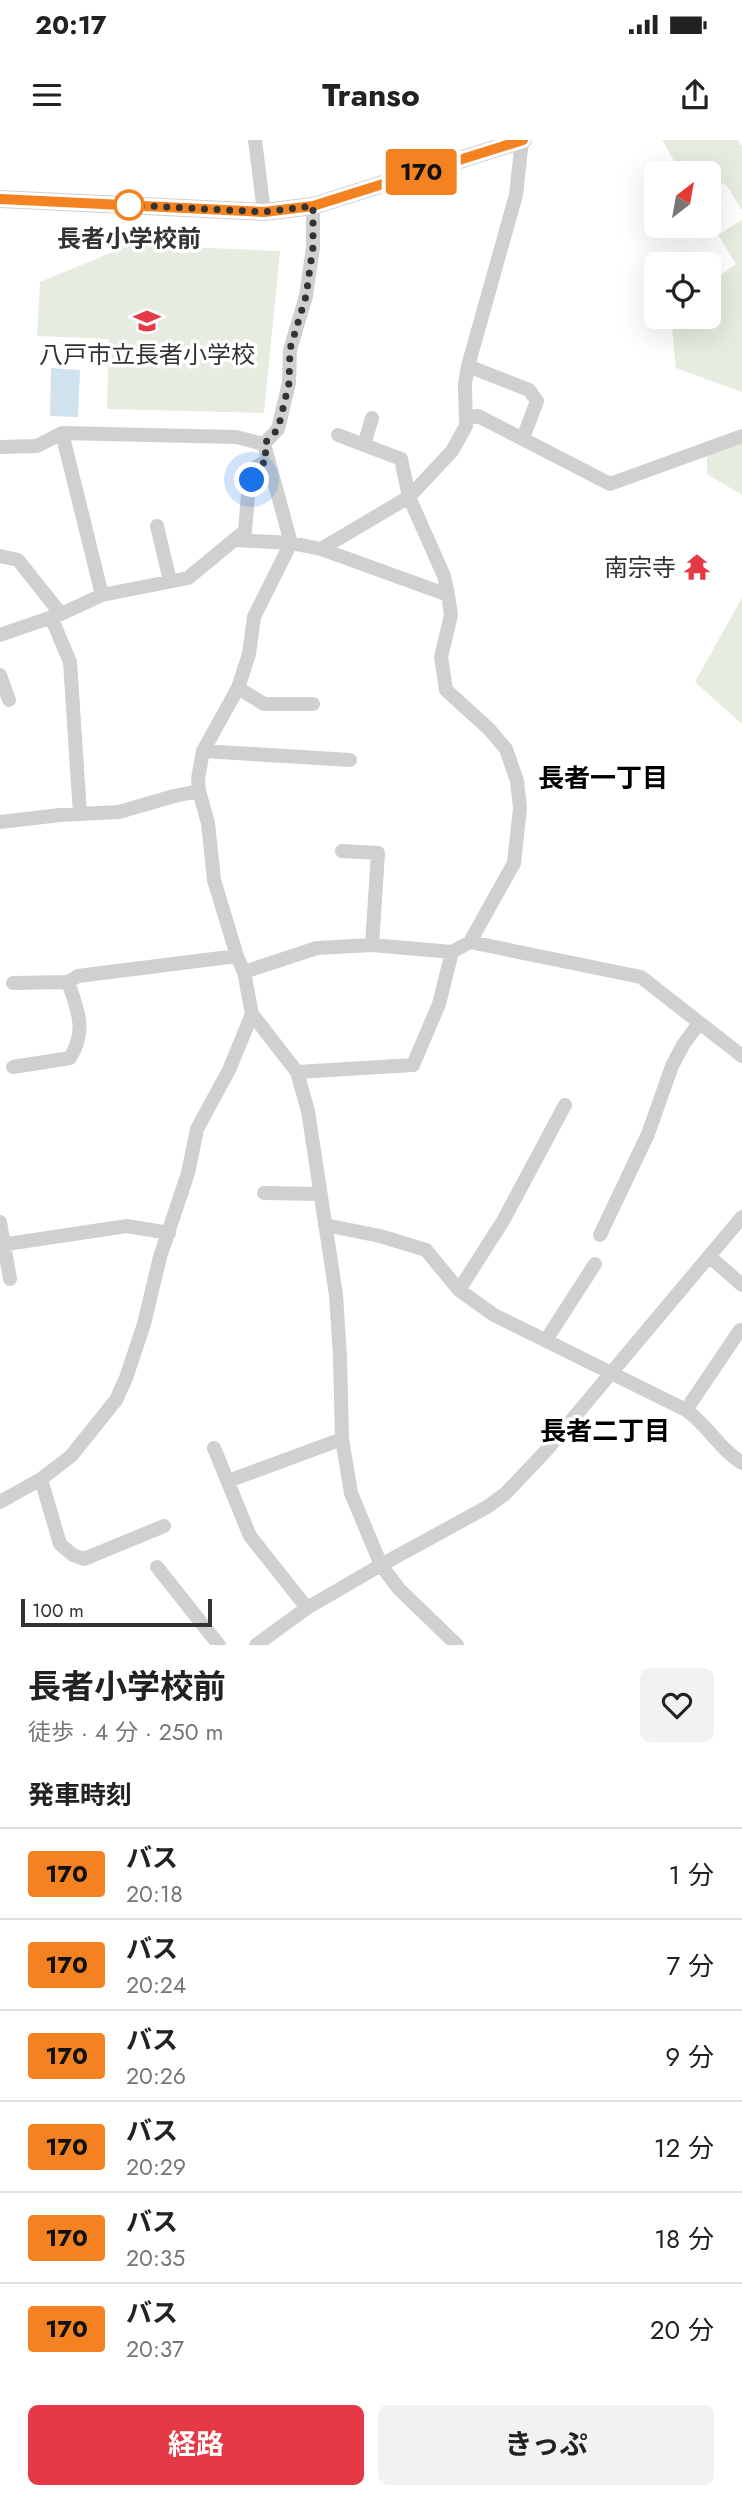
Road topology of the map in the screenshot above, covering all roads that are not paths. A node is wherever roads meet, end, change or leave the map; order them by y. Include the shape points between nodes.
1 (255, 140) edge
2 (523, 140) edge
3 (0, 199) edge
4 (313, 206) junction
5 (264, 212) junction
6 (468, 366) junction
7 (372, 418) dead end
8 (467, 418) junction
9 (62, 433) junction
10 (338, 435) dead end
11 (742, 436) edge
12 (523, 438) junction
13 (264, 444) junction
14 (364, 445) junction
15 (0, 447) edge
16 (267, 461) junction
17 (409, 497) junction
18 (157, 526) dead end
19 (234, 540) junction
20 (291, 543) junction
21 (321, 549) junction
22 (0, 556) edge
23 (170, 581) junction
24 (102, 595) junction
25 (448, 595) junction
26 (56, 616) junction
27 (0, 635) edge
28 (0, 675) edge
29 (238, 688) junction
30 (9, 700) dead end
31 (313, 704) dead end
32 (203, 751) junction
33 (350, 760) dead end
34 (199, 791) junction
35 (80, 814) junction
36 (0, 822) edge
37 (342, 850) dead end
38 (470, 942) junction
39 (372, 945) junction
40 (452, 952) junction
41 (237, 956) junction
42 (244, 972) junction
43 (68, 982) junction
44 (13, 983) dead end
45 (252, 1014) junction
46 (699, 1023) junction
47 (742, 1056) edge
48 (13, 1067) dead end
49 (297, 1072) junction
50 (565, 1105) dead end
51 (264, 1193) dead end
52 (320, 1194) junction
53 (742, 1217) edge
54 (0, 1222) edge
55 (325, 1225) junction
56 (169, 1233) junction
57 (600, 1234) dead end
58 (2, 1244) edge
59 (709, 1256) junction
60 (595, 1264) dead end
61 (10, 1279) dead end
62 (742, 1285) edge
63 (459, 1290) junction
64 (740, 1330) edge
65 (546, 1340) junction
66 (613, 1373) junction
67 (686, 1409) junction
68 (342, 1439) junction
69 (215, 1448) dead end
70 (742, 1463) edge
71 (41, 1479) junction
72 (229, 1481) junction
73 (0, 1503) edge
74 (164, 1525) dead end
75 (381, 1564) junction
76 (157, 1567) dead end
77 (307, 1608) junction
78 (219, 1645) edge
79 (256, 1645) edge
80 (457, 1645) edge

1 - 5 street
2 - 4 street
2 - 6 street via 516,195
3 - 5 street
4 - 5 street
4 - 13 street via 313,247 306,296 290,349 289,383 278,429
6 - 8 street
6 - 12 street via 529,390 537,401
7 - 14 street
8 - 12 street via 478,416
8 - 17 street via 452,451
9 - 13 street via 236,437
9 - 15 street via 37,446
9 - 24 street
10 - 14 street
11 - 12 street via 610,484
13 - 16 street
14 - 17 street via 401,459
16 - 19 street via 256,467 245,531
16 - 20 street
17 - 21 street
17 - 25 street
18 - 23 street
19 - 20 street
19 - 23 street via 188,578
20 - 21 street
20 - 29 street via 254,617 250,653
21 - 25 street
22 - 26 street via 19,560
23 - 24 street
24 - 26 street
25 - 38 street via 451,615 441,657 446,691 506,750 520,808 514,863
26 - 27 street
26 - 35 street via 70,662
28 - 30 street
29 - 31 street via 264,704
29 - 32 street
32 - 33 street
32 - 34 street
34 - 35 street via 119,813
34 - 41 street via 208,822 214,880
35 - 36 street
37 - 39 street via 378,853
38 - 40 street
38 - 46 street via 641,977
39 - 40 street
39 - 42 street via 317,948
40 - 49 street via 439,1004 413,1065
41 - 42 street
41 - 43 street via 78,976
42 - 45 street
43 - 44 street
43 - 48 street via 80,1017 79,1044 70,1058
45 - 49 street
45 - 56 street via 197,1129
46 - 47 street
46 - 57 street via 672,1066 648,1134
49 - 52 street via 308,1111
50 - 63 street via 503,1221
51 - 52 street
52 - 55 street
53 - 59 street
54 - 58 street
55 - 63 street via 426,1250
55 - 68 street via 337,1308
56 - 58 street via 127,1226
56 - 71 street via 141,1335 116,1400 71,1456
58 - 61 street
59 - 62 street
59 - 66 street
60 - 65 street
63 - 65 street via 494,1315
64 - 67 street
65 - 66 street
66 - 67 street
66 - 75 street via 505,1494
67 - 70 street via 728,1455
68 - 72 street
68 - 75 street via 351,1493
69 - 72 street
71 - 73 street
71 - 74 street via 60,1544 73,1555 84,1559
72 - 77 street via 250,1536
75 - 77 street
75 - 80 street via 399,1589
76 - 78 street
77 - 79 street

